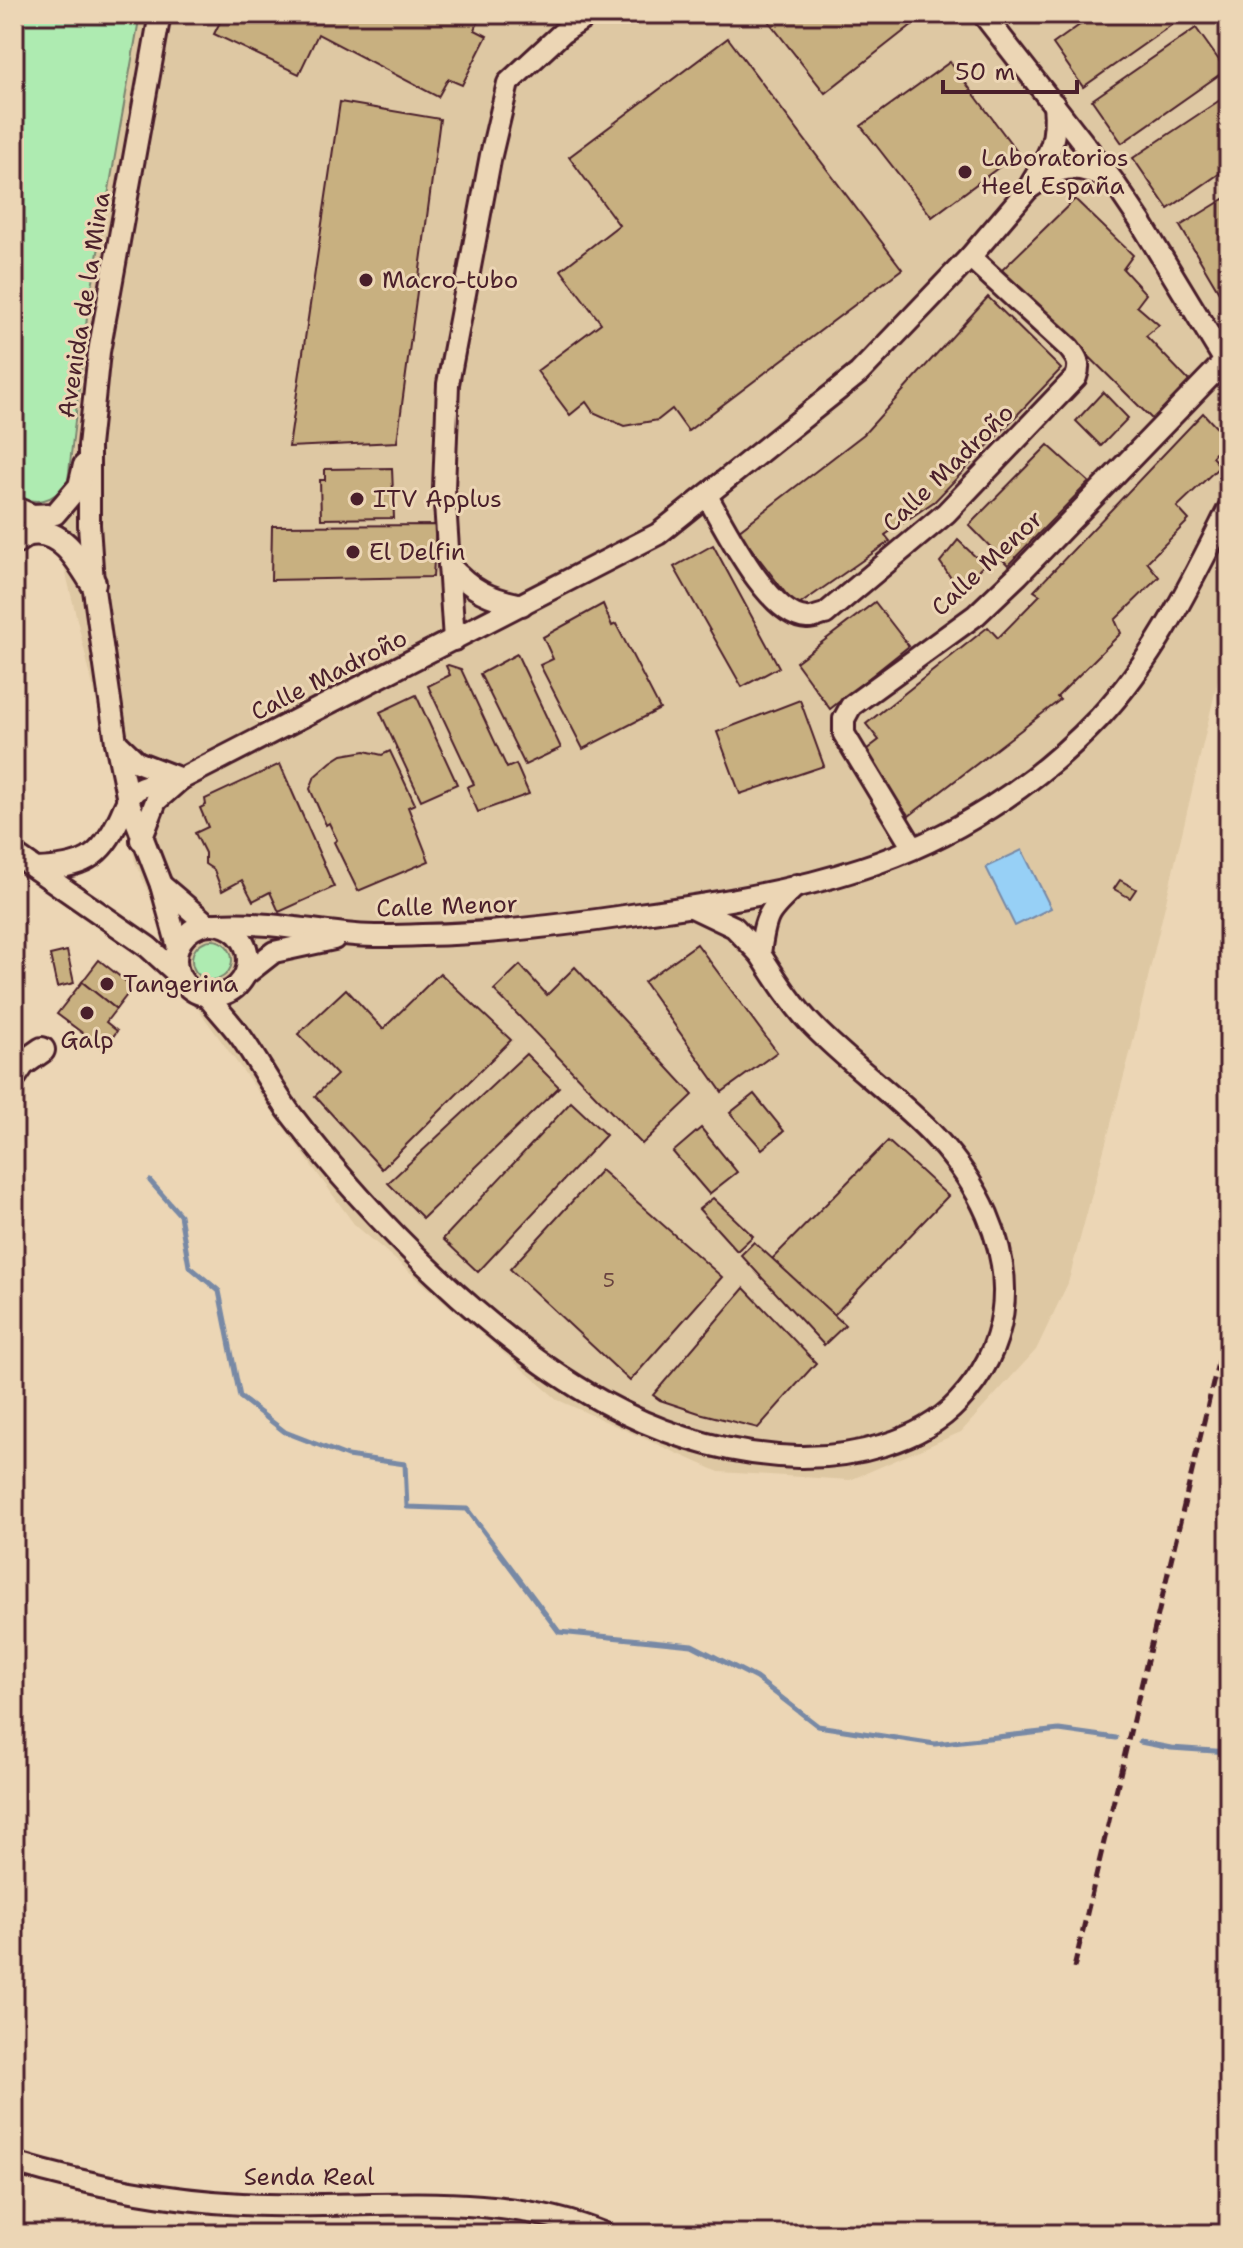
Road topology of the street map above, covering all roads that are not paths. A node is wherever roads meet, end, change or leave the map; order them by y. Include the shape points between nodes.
1 (160, 14) edge
2 (590, 14) edge
3 (983, 14) edge
4 (1054, 104) junction
5 (1113, 181) junction
6 (1028, 189) junction
7 (970, 257) junction
8 (1228, 364) edge
9 (89, 446) junction
10 (707, 496) junction
11 (14, 507) edge
12 (1229, 508) edge
13 (52, 524) junction
14 (89, 525) junction
15 (14, 542) edge
16 (449, 565) junction
17 (93, 583) junction
18 (522, 605) junction
19 (454, 640) junction
20 (116, 742) junction
21 (181, 779) junction
22 (128, 800) junction
23 (156, 801) junction
24 (141, 840) junction
25 (913, 848) junction
26 (14, 854) edge
27 (36, 869) junction
28 (161, 885) junction
29 (797, 885) junction
30 (692, 907) junction
31 (212, 924) junction
32 (357, 935) junction
33 (148, 947) junction
34 (178, 950) junction
35 (760, 954) junction
36 (179, 975) junction
37 (240, 981) junction
38 (207, 996) junction
39 (239, 1035) junction
40 (42, 1050) dead end
41 (14, 1076) edge
42 (14, 2163) edge
43 (605, 2234) edge

1 - 9 street, Avenida de la Mina via 99,352
2 - 16 street via 508,83 448,384 444,488
3 - 4 street
4 - 5 street
4 - 6 street, Calle Madroño via 1056,130 1050,151
5 - 6 street, Calle Madroño via 1088,169 1056,170
5 - 8 street
6 - 7 street, Calle Madroño
7 - 10 street, Calle Madroño via 859,373
7 - 10 street, Calle Madroño via 1069,348 1079,367 1076,377 946,513 825,614 808,619 793,615 763,586
8 - 25 street, Calle Menor via 976,615 851,706 844,734
9 - 13 street via 79,486
9 - 14 street, Avenida de la Mina
10 - 18 street, Calle Madroño via 658,534
11 - 13 street
12 - 25 street, Calle Menor via 1160,638 1101,716 1022,788
13 - 14 street via 78,531
13 - 15 main road
13 - 17 main road
14 - 17 street, Avenida de la Mina
16 - 18 street via 468,585
16 - 19 street
17 - 20 street, Avenida de la Mina
18 - 19 street, Calle Madroño
19 - 21 street, Calle Madroño
20 - 21 street via 137,762
20 - 22 street, Avenida de la Mina
21 - 22 street, Calle Madroño via 138,788
21 - 23 street, Calle Madroño
22 - 23 street
22 - 24 street, Avenida de la Mina
22 - 27 street via 103,849 65,868
23 - 24 street, Calle Madroño
24 - 28 street, Avenida de la Mina
25 - 29 street, Calle Menor
26 - 27 street
27 - 33 street
28 - 31 street, Avenida de la Mina
28 - 34 street, Avenida de la Mina
29 - 30 street, Calle Menor
29 - 35 street via 764,921
30 - 32 street, Calle Menor via 526,931
30 - 35 street via 734,927
31 - 32 street, Calle Menor via 244,922
31 - 34 street via 190,932
31 - 37 street via 227,927 243,942 248,963
32 - 37 street, Calle Menor via 274,952
33 - 34 street
33 - 36 street
34 - 36 street
35 - 39 street via 812,1026 920,1120 955,1161 986,1211 1003,1256 1005,1298 995,1348 978,1381 951,1410 912,1435 862,1450 815,1457 763,1456 706,1443 649,1425 559,1377 470,1306 366,1205 289,1112
36 - 38 street via 194,992
37 - 38 street
37 - 39 street
38 - 39 street
40 - 41 main road
42 - 43 street, Senda Real via 78,2182 176,2198 242,2204 455,2204 556,2217

